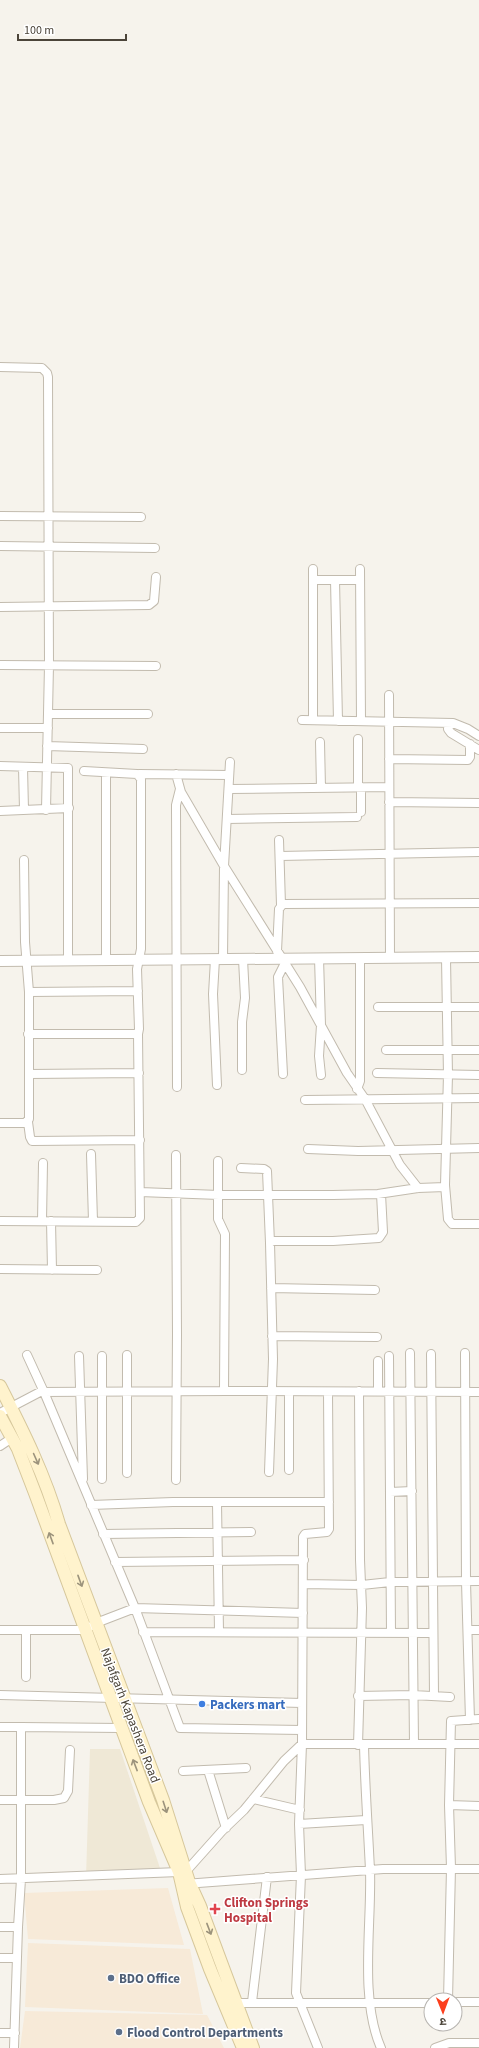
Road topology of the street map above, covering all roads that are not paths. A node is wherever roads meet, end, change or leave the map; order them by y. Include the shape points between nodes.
1 (0, 368) edge
2 (0, 516) edge
3 (141, 517) dead end
4 (48, 518) junction
5 (0, 546) edge
6 (47, 546) junction
7 (155, 548) dead end
8 (312, 569) dead end
9 (360, 569) dead end
10 (156, 577) dead end
11 (313, 580) junction
12 (335, 580) junction
13 (360, 580) junction
14 (0, 607) edge
15 (48, 607) junction
16 (0, 665) edge
17 (49, 666) junction
18 (156, 666) dead end
19 (389, 694) dead end
20 (48, 714) junction
21 (148, 714) dead end
22 (302, 720) dead end
23 (312, 720) junction
24 (338, 721) junction
25 (361, 721) junction
26 (389, 721) junction
27 (448, 723) junction
28 (0, 728) edge
29 (48, 728) junction
30 (479, 736) edge
31 (358, 739) dead end
32 (320, 742) dead end
33 (470, 744) junction
34 (47, 746) junction
35 (143, 749) dead end
36 (479, 750) edge
37 (389, 759) junction
38 (230, 762) dead end
39 (0, 766) edge
40 (23, 767) junction
41 (45, 767) junction
42 (84, 771) dead end
43 (106, 773) junction
44 (138, 774) junction
45 (176, 774) junction
46 (230, 774) junction
47 (359, 787) junction
48 (389, 787) junction
49 (321, 788) junction
50 (180, 789) junction
51 (229, 789) junction
52 (389, 802) junction
53 (479, 803) edge
54 (69, 808) junction
55 (24, 810) junction
56 (46, 810) junction
57 (0, 811) edge
58 (227, 819) junction
59 (279, 840) dead end
60 (479, 852) edge
61 (389, 854) junction
62 (280, 856) junction
63 (24, 860) dead end
64 (224, 866) junction
65 (479, 903) edge
66 (390, 904) junction
67 (281, 905) junction
68 (479, 957) edge
69 (139, 958) junction
70 (176, 958) junction
71 (281, 958) junction
72 (319, 958) junction
73 (360, 958) junction
74 (390, 958) junction
75 (446, 958) junction
76 (106, 959) junction
77 (219, 959) junction
78 (243, 959) junction
79 (26, 960) junction
80 (68, 960) junction
81 (0, 961) edge
82 (138, 991) junction
83 (29, 992) junction
84 (378, 1007) dead end
85 (446, 1007) junction
86 (479, 1007) edge
87 (321, 1025) junction
88 (28, 1034) junction
89 (138, 1034) junction
90 (386, 1050) dead end
91 (479, 1050) edge
92 (447, 1051) junction
93 (242, 1070) dead end
94 (139, 1073) junction
95 (377, 1073) dead end
96 (29, 1074) junction
97 (283, 1074) dead end
98 (321, 1074) dead end
99 (448, 1075) junction
100 (479, 1075) edge
101 (217, 1084) dead end
102 (177, 1087) dead end
103 (357, 1089) junction
104 (447, 1098) junction
105 (479, 1098) edge
106 (365, 1099) junction
107 (305, 1100) dead end
108 (28, 1122) junction
109 (0, 1123) edge
110 (140, 1140) junction
111 (479, 1148) edge
112 (308, 1149) dead end
113 (392, 1149) junction
114 (445, 1149) junction
115 (91, 1154) dead end
116 (176, 1155) dead end
117 (218, 1161) dead end
118 (43, 1163) dead end
119 (242, 1168) dead end
120 (445, 1187) junction
121 (418, 1188) junction
122 (140, 1192) junction
123 (176, 1194) junction
124 (381, 1194) junction
125 (268, 1195) junction
126 (219, 1196) junction
127 (0, 1220) edge
128 (42, 1221) junction
129 (51, 1221) junction
130 (93, 1221) junction
131 (479, 1224) edge
132 (270, 1243) junction
133 (0, 1269) edge
134 (52, 1270) junction
135 (97, 1270) dead end
136 (271, 1288) junction
137 (375, 1290) dead end
138 (272, 1336) junction
139 (377, 1337) dead end
140 (410, 1353) dead end
141 (465, 1353) dead end
142 (431, 1354) dead end
143 (26, 1355) dead end
144 (127, 1355) dead end
145 (79, 1356) dead end
146 (102, 1356) dead end
147 (389, 1356) dead end
148 (378, 1361) dead end
149 (0, 1386) edge
150 (176, 1391) junction
151 (224, 1391) junction
152 (270, 1391) junction
153 (359, 1391) junction
154 (44, 1392) junction
155 (79, 1392) junction
156 (101, 1392) junction
157 (126, 1392) junction
158 (289, 1392) junction
159 (328, 1392) junction
160 (378, 1392) junction
161 (390, 1392) junction
162 (411, 1392) junction
163 (432, 1392) junction
164 (465, 1392) junction
165 (479, 1392) edge
166 (4, 1412) edge
167 (20, 1444) junction
168 (0, 1446) edge
169 (289, 1470) dead end
170 (268, 1472) dead end
171 (127, 1473) dead end
172 (102, 1478) dead end
173 (176, 1480) dead end
174 (83, 1486) junction
175 (412, 1491) junction
176 (390, 1492) junction
177 (329, 1502) junction
178 (217, 1503) junction
179 (91, 1505) junction
180 (218, 1532) junction
181 (251, 1532) dead end
182 (103, 1534) junction
183 (304, 1560) junction
184 (218, 1561) junction
185 (115, 1562) junction
186 (479, 1581) edge
187 (390, 1582) junction
188 (413, 1582) junction
189 (466, 1582) junction
190 (432, 1583) junction
191 (304, 1584) junction
192 (362, 1585) junction
193 (135, 1608) junction
194 (219, 1611) junction
195 (303, 1613) junction
196 (96, 1623) junction
197 (0, 1630) edge
198 (26, 1630) junction
199 (85, 1630) junction
200 (468, 1630) junction
201 (479, 1630) edge
202 (143, 1632) junction
203 (219, 1632) junction
204 (362, 1633) junction
205 (391, 1633) junction
206 (412, 1633) junction
207 (433, 1633) junction
208 (303, 1634) junction
209 (26, 1677) dead end
210 (0, 1695) edge
211 (414, 1695) junction
212 (434, 1695) junction
213 (358, 1696) junction
214 (450, 1696) dead end
215 (110, 1698) junction
216 (124, 1698) junction
217 (168, 1698) junction
218 (302, 1703) junction
219 (479, 1719) edge
220 (470, 1720) junction
221 (0, 1727) edge
222 (21, 1727) junction
223 (121, 1728) junction
224 (302, 1730) junction
225 (302, 1744) junction
226 (414, 1744) junction
227 (479, 1744) edge
228 (361, 1745) junction
229 (450, 1745) junction
230 (70, 1750) dead end
231 (246, 1768) dead end
232 (208, 1770) junction
233 (183, 1771) dead end
234 (253, 1799) junction
235 (0, 1800) edge
236 (21, 1800) junction
237 (450, 1806) junction
238 (479, 1806) edge
239 (300, 1810) junction
240 (366, 1820) junction
241 (299, 1824) junction
242 (226, 1828) junction
243 (451, 1868) junction
244 (479, 1869) edge
245 (370, 1870) junction
246 (182, 1871) junction
247 (301, 1875) junction
248 (267, 1877) junction
249 (21, 1879) junction
250 (0, 1880) edge
251 (185, 1883) junction
252 (18, 1926) junction
253 (0, 1927) edge
254 (0, 1958) edge
255 (17, 1958) junction
256 (223, 1984) junction
257 (448, 1992) edge
258 (252, 2002) junction
259 (300, 2002) junction
260 (463, 2002) edge
261 (479, 2002) edge
262 (237, 2003) junction
263 (371, 2003) junction
264 (423, 2003) edge
265 (0, 2032) edge
266 (15, 2033) junction
267 (479, 2043) edge
268 (14, 2048) edge
269 (243, 2048) edge
270 (253, 2048) edge
271 (318, 2048) edge
272 (381, 2048) edge
273 (435, 2048) edge

1 - 4 street via 42,368 47,373
2 - 4 street
3 - 4 street
4 - 6 street
5 - 6 street
6 - 7 street
6 - 15 street
8 - 11 street
9 - 13 street
10 - 15 street via 154,601 150,605
11 - 12 street
11 - 23 street
12 - 13 street
12 - 24 street
13 - 25 street
14 - 15 street
15 - 17 street
16 - 17 street
17 - 18 street
17 - 20 street
19 - 26 street
20 - 21 street
20 - 29 street
22 - 23 street
23 - 24 street
24 - 25 street
25 - 26 street
26 - 27 street
26 - 37 street
27 - 30 street via 459,725
27 - 33 street via 451,732
28 - 29 street
29 - 34 street
31 - 47 street
32 - 49 street
33 - 36 street
33 - 37 street via 468,760
34 - 35 street
34 - 41 street
37 - 48 street
38 - 46 street
39 - 40 street
40 - 41 street
40 - 55 street
41 - 54 street via 68,768
41 - 56 street
42 - 43 street
43 - 44 street
43 - 76 street
44 - 45 street
44 - 69 street
45 - 46 street
45 - 50 street
46 - 51 street
47 - 48 street
47 - 49 street
47 - 58 street via 359,814
48 - 52 street
49 - 51 street
50 - 64 street
50 - 70 street via 176,805
51 - 58 street
52 - 53 street
52 - 61 street
54 - 56 street
54 - 80 street
55 - 56 street
55 - 57 street
58 - 64 street
59 - 62 street
60 - 61 street
61 - 62 street
61 - 66 street
62 - 67 street
63 - 79 street
64 - 71 street
64 - 77 street
65 - 66 street
66 - 67 street
66 - 74 street
67 - 71 street
68 - 75 street
69 - 70 street
69 - 76 street
69 - 82 street
70 - 77 street
70 - 102 street
71 - 72 street
71 - 78 street
71 - 87 street
71 - 97 street via 278,977
72 - 73 street
72 - 87 street
73 - 74 street
73 - 103 street via 360,1081
74 - 75 street
75 - 85 street
76 - 80 street
77 - 78 street
77 - 101 street via 214,994
78 - 93 street via 245,998
79 - 80 street
79 - 81 street
79 - 83 street
82 - 83 street
82 - 89 street
83 - 88 street
84 - 85 street
85 - 86 street
85 - 92 street
87 - 98 street
87 - 103 street
88 - 89 street
88 - 96 street
89 - 94 street
90 - 92 street
91 - 92 street
92 - 99 street
94 - 96 street
94 - 110 street
95 - 99 street
96 - 108 street
99 - 100 street
99 - 104 street
103 - 106 street
104 - 105 street
104 - 106 street
104 - 114 street
106 - 107 street
106 - 113 street
108 - 109 street
108 - 110 street via 32,1141
110 - 122 street
111 - 114 street
112 - 113 street
113 - 114 street
113 - 121 street via 400,1165
114 - 120 street
115 - 130 street
116 - 123 street
117 - 126 street
118 - 128 street
119 - 125 street via 266,1169
120 - 121 street
120 - 131 street via 450,1223
121 - 124 street
122 - 123 street
122 - 130 street via 139,1221
123 - 126 street
123 - 150 street
124 - 125 street
124 - 132 street via 383,1232 380,1238
125 - 126 street
125 - 132 street
126 - 151 street via 219,1220 225,1234
127 - 128 street
128 - 129 street
129 - 130 street
129 - 134 street
132 - 136 street
133 - 134 street
134 - 135 street
136 - 137 street
136 - 138 street
138 - 139 street
138 - 152 street
140 - 162 street
141 - 164 street
142 - 163 street
143 - 154 street
144 - 157 street
145 - 155 street
146 - 156 street
147 - 161 street
148 - 160 street
149 - 166 main road, Najafgarh Kapashera Road
150 - 151 street
150 - 157 street
150 - 173 street
151 - 152 street
152 - 158 street
152 - 170 street
153 - 159 street
153 - 160 street
153 - 192 street
154 - 155 street
154 - 166 street
154 - 174 street
155 - 156 street
155 - 174 street
156 - 157 street
156 - 172 street
157 - 171 street
158 - 159 street
158 - 169 street
159 - 177 street
160 - 161 street
161 - 162 street
161 - 176 street
162 - 163 street
162 - 175 street
163 - 164 street
163 - 190 street
164 - 165 street
164 - 189 street
166 - 167 main road, Najafgarh Kapashera Road
166 - 167 main road, Najafgarh Kapashera Road
167 - 168 street
167 -> 196 main road, Najafgarh Kapashera Road via 50,1491 59,1524
199 -> 167 main road, Najafgarh Kapashera Road
174 - 179 street
175 - 176 street
175 - 188 street
176 - 187 street
177 - 178 street
177 - 183 street via 329,1529 327,1532 304,1534
178 - 179 street
178 - 180 street
179 - 182 street
180 - 181 street
180 - 182 street
180 - 184 street
182 - 185 street
183 - 184 street
183 - 191 street
184 - 185 street
184 - 194 street
185 - 193 street
186 - 189 street
187 - 188 street
187 - 192 street
187 - 205 street
188 - 190 street
188 - 206 street
189 - 190 street
189 - 200 street
190 - 207 street
191 - 192 street
191 - 195 street
192 - 204 street
193 - 194 street
193 - 196 street
193 - 202 street
194 - 195 street
194 - 203 street
195 - 208 street
196 - 199 street
196 - 216 main road, Najafgarh Kapashera Road
197 - 198 street
198 - 199 street
198 - 209 street
199 - 215 main road, Najafgarh Kapashera Road
200 - 201 street
200 - 220 street
202 - 203 street
202 - 217 street
203 - 208 street
204 - 205 street
204 - 208 street
204 - 213 street
205 - 206 street
206 - 207 street
206 - 211 street
207 - 212 street
208 - 218 street
210 - 215 street
211 - 212 street
211 - 213 street
211 - 226 street
212 - 214 street
213 - 228 street
215 - 216 street
215 - 223 main road, Najafgarh Kapashera Road
216 - 217 street
216 -> 246 main road, Najafgarh Kapashera Road via 163,1800
217 - 218 street
217 - 224 street via 182,1730
218 - 224 street
219 - 220 street
220 - 229 street via 452,1720
221 - 222 street
222 - 223 street
222 - 236 street
246 -> 223 main road, Najafgarh Kapashera Road via 149,1802
224 - 225 street
225 - 228 street
225 - 234 street via 284,1761
225 - 239 street
226 - 228 street
226 - 229 street
227 - 229 street
228 - 240 street
229 - 237 street
230 - 236 street via 68,1791 64,1798
231 - 232 street
232 - 233 street
232 - 242 street
234 - 239 street
234 - 242 street
235 - 236 street
236 - 249 street
237 - 238 street
237 - 243 street
239 - 241 street
240 - 241 street
240 - 245 street
241 - 247 street
242 - 246 street via 189,1868
243 - 244 street
243 - 245 street
243 - 257 street
245 - 247 street
245 - 263 street
246 - 249 street
246 - 251 main road, Najafgarh Kapashera Road
247 - 248 street
247 - 259 street via 296,1993
248 - 251 street
248 - 258 street
249 - 250 street
249 - 252 street
251 - 256 main road, Najafgarh Kapashera Road via 200,1906
252 - 253 street
252 - 255 street
254 - 255 street
255 - 266 street
256 - 262 main road, Najafgarh Kapashera Road
256 - 269 main road, Najafgarh Kapashera Road
258 - 259 street
258 - 262 street
259 - 263 street
259 - 271 street
260 - 261 street
262 - 270 main road, Najafgarh Kapashera Road
263 - 264 street
263 - 272 street via 377,2040
265 - 266 street
266 - 268 street
267 - 273 street via 449,2043

